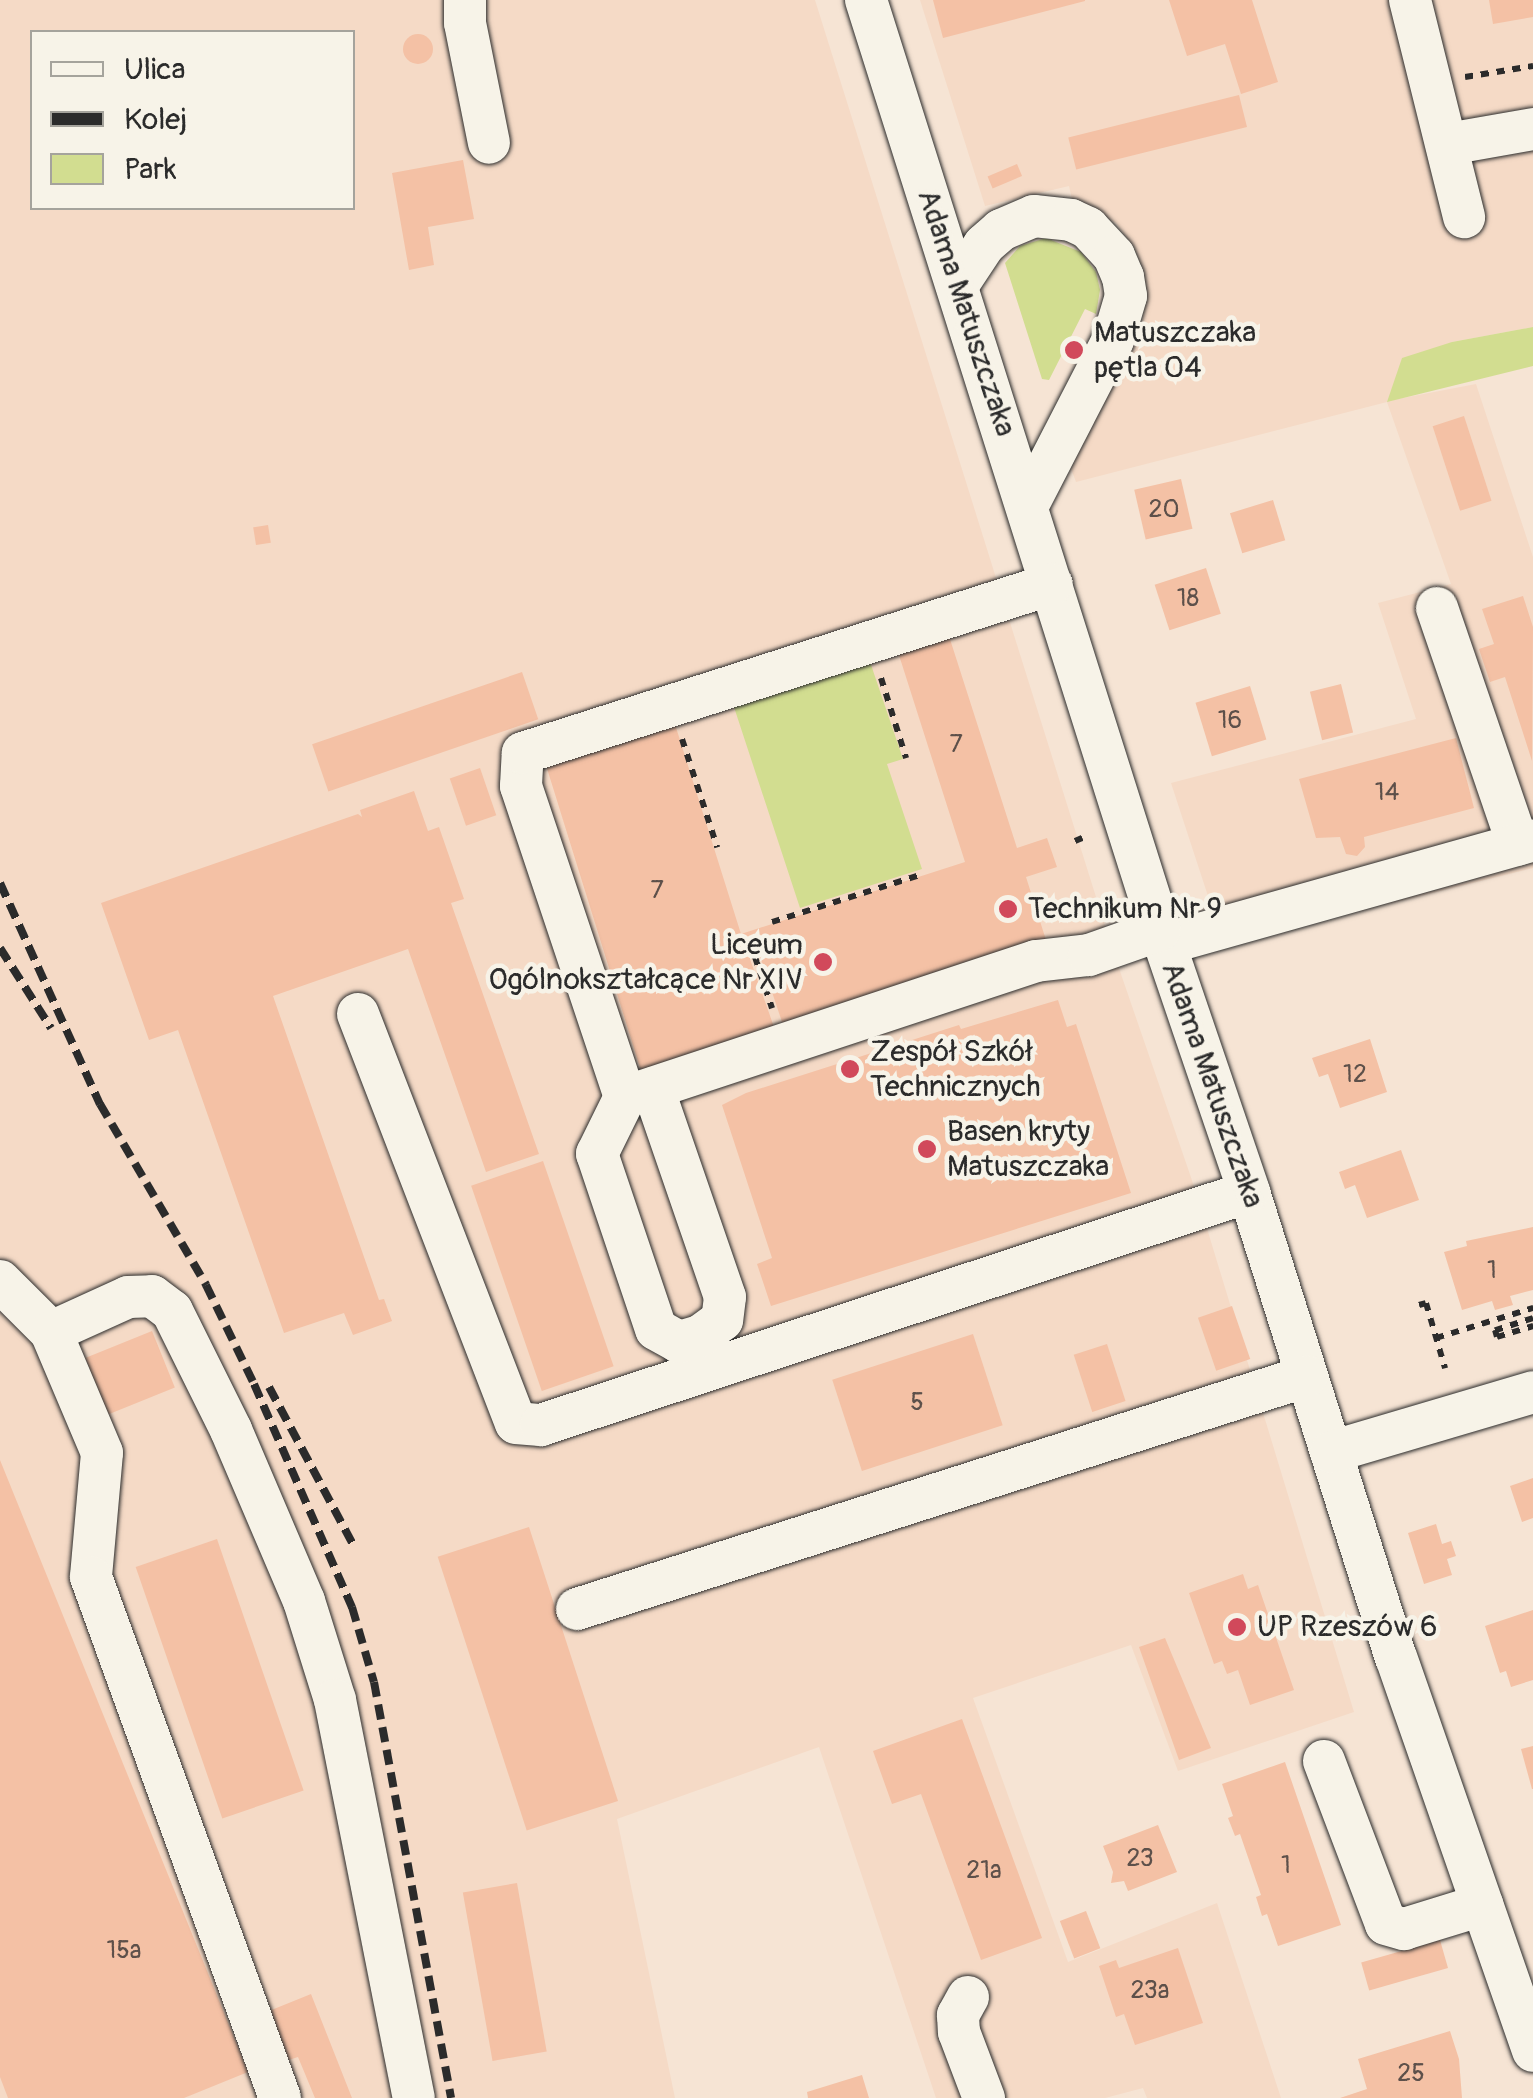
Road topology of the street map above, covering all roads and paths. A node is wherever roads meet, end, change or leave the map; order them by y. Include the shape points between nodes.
1 (465, 0) edge
2 (866, 0) edge
3 (1410, 0) edge
4 (1533, 66) edge
5 (1432, 88) junction
6 (1533, 129) edge
7 (489, 142) dead end
8 (1448, 144) junction
9 (1464, 217) dead end
10 (958, 286) junction
11 (1028, 505) junction
12 (1052, 584) junction
13 (1438, 608) dead end
14 (880, 674) dead end
15 (671, 706) junction
16 (906, 758) dead end
17 (1526, 842) edge
18 (718, 846) dead end
19 (924, 874) dead end
20 (772, 922) dead end
21 (1162, 937) junction
22 (755, 957) dead end
23 (358, 1014) dead end
24 (784, 1044) junction
25 (639, 1092) junction
26 (1248, 1192) junction
27 (0, 1281) edge
28 (1419, 1305) dead end
29 (1533, 1308) edge
30 (1533, 1318) edge
31 (1533, 1326) edge
32 (51, 1332) junction
33 (1436, 1338) junction
34 (1445, 1368) dead end
35 (1307, 1376) junction
36 (1533, 1392) edge
37 (1331, 1452) junction
38 (578, 1609) dead end
39 (1324, 1762) dead end
40 (1482, 1905) junction
41 (968, 1996) dead end
42 (1533, 2052) edge
43 (280, 2098) edge
44 (414, 2098) edge
45 (984, 2098) edge

1 - 7 street
2 - 10 street, Adama Matuszczaka
3 - 5 street
4 - 5 path
5 - 8 street
6 - 8 street
8 - 9 street
10 - 11 street, Adama Matuszczaka
10 - 11 street via 984,245 1034,216 1088,228 1123,276 1126,296 1113,340
11 - 12 street, Adama Matuszczaka
12 - 15 street
12 - 21 street, Adama Matuszczaka
13 - 17 street
14 - 16 path
15 - 18 path
15 - 25 street via 523,753 521,786
17 - 21 street
19 - 20 path
21 - 24 street via 1036,961
21 - 26 street, Adama Matuszczaka
22 - 24 path
23 - 26 street via 516,1423 540,1425
24 - 25 street
25 - 25 street via 725,1297 722,1320 679,1342 656,1329 597,1154
26 - 35 street, Adama Matuszczaka
27 - 32 street
28 - 33 path via 1426,1302
29 - 33 path
30 - 31 path via 1496,1330 1497,1336
32 - 43 street via 102,1454 91,1577
32 - 44 street via 128,1296 152,1296 172,1310 230,1430 304,1600 336,1700
33 - 34 path
35 - 37 street, Adama Matuszczaka
35 - 38 street
36 - 37 street
37 - 40 street, Adama Matuszczaka
39 - 40 street via 1386,1924 1404,1929
40 - 42 street, Adama Matuszczaka
41 - 45 street via 958,2015 959,2032

